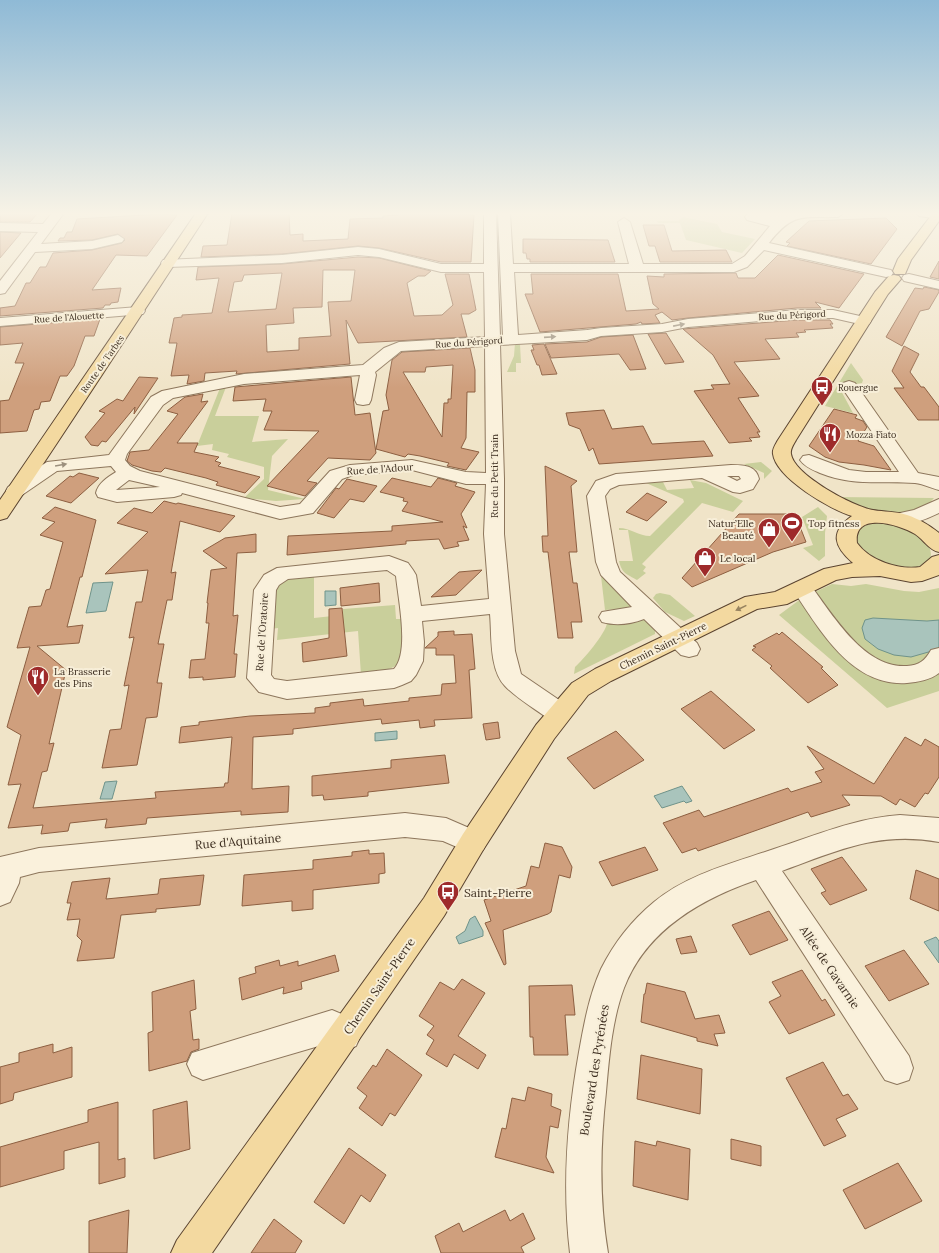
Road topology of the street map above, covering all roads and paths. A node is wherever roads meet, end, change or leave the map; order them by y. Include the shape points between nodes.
1 (13, 271) edge
2 (163, 271) edge
3 (498, 271) edge
4 (499, 271) edge
5 (881, 271) edge
6 (899, 271) edge
7 (897, 275) junction
8 (939, 285) edge
9 (1, 287) edge
10 (138, 311) junction
11 (864, 321) junction
12 (0, 322) edge
13 (511, 339) junction
14 (491, 340) junction
15 (366, 370) junction
16 (849, 386) dead end
17 (363, 400) dead end
18 (809, 460) dead end
19 (122, 467) junction
20 (704, 472) dead end
21 (912, 477) junction
22 (495, 479) junction
23 (939, 484) edge
24 (15, 490) junction
25 (188, 490) junction
26 (827, 498) junction
27 (939, 505) edge
28 (0, 514) edge
29 (876, 517) junction
30 (898, 519) junction
31 (849, 538) junction
32 (936, 542) edge
33 (935, 568) edge
34 (879, 569) junction
35 (831, 574) junction
36 (802, 588) junction
37 (499, 606) junction
38 (646, 610) junction
39 (411, 614) junction
40 (610, 617) dead end
41 (683, 644) junction
42 (939, 656) edge
43 (559, 713) junction
44 (939, 830) edge
45 (473, 842) junction
46 (762, 865) junction
47 (1, 877) edge
48 (345, 1035) junction
49 (203, 1064) dead end
50 (897, 1068) dead end
51 (190, 1253) edge
52 (589, 1253) edge

1 - 9 street
2 - 10 main road, Route de Tarbes
3 - 14 street, Rue du Petit Train
4 - 13 street
5 - 7 street
6 - 7 main road
7 - 8 street
7 - 11 main road via 882,292
10 - 12 street, Rue de l'Alouette
10 - 24 main road, Route de Tarbes
13 -> 11 street, Rue du Périgord via 586,335 797,314 833,314
11 - 26 main road via 783,449 782,455 787,465
13 - 14 street, Rue du Périgord
14 - 15 street, Rue du Périgord via 396,347 374,367
14 - 22 street, Rue du Petit Train
15 - 17 street via 368,375
15 - 19 street via 244,379 168,394 157,401 118,454
16 - 21 street
18 - 21 street via 828,470 847,475 874,478
24 -> 19 street via 53,466
19 - 25 street, Rue de l'Adour via 136,477 153,479
19 - 25 street, Rue de l'Adour via 105,493 116,496
20 - 38 street via 616,480 603,485 597,493 607,567 615,580
21 - 23 street
22 - 25 street, Rue de l'Adour via 466,478 412,465 350,470 336,475 306,509 284,513
22 - 37 street, Rue du Petit Train via 494,534
24 - 28 main road, Route de Tarbes
26 - 29 main road via 849,509
26 - 31 main road via 842,514
27 - 30 street via 919,515
27 - 32 street via 931,522
29 - 30 main road
29 - 31 main road via 856,522
30 - 32 main road via 914,524
31 - 34 main road via 864,562
31 - 35 main road, Chemin Saint-Pierre via 843,562
33 - 34 main road via 910,575
34 - 35 main road, Chemin Saint-Pierre
35 - 36 main road, Chemin Saint-Pierre
36 - 41 main road, Chemin Saint-Pierre via 779,599 767,612
36 - 42 street via 829,628 863,661 882,671 904,676 926,672
37 - 39 street
37 - 43 street, Rue du Petit Train via 505,661 513,680
38 - 40 street via 631,616
38 - 41 street
39 - 39 street, Rue de l'Oratoire via 406,575 393,564 376,563 279,575 267,583 265,590 259,678 267,686 287,690 403,676 410,669 412,661
41 - 43 main road, Chemin Saint-Pierre
43 - 45 main road, Chemin Saint-Pierre
44 - 46 street, Boulevard des Pyrénées via 903,826 879,827 857,832
45 - 47 street, Rue d'Aquitaine via 446,830 405,825 39,860
45 - 48 main road, Chemin Saint-Pierre via 434,907
46 - 50 street, Allée de Gavarnie
46 - 52 street, Boulevard des Pyrénées via 699,889 667,910 639,936 612,980 600,1020 583,1142 582,1178
48 - 49 street via 332,1026
48 - 51 main road, Chemin Saint-Pierre

